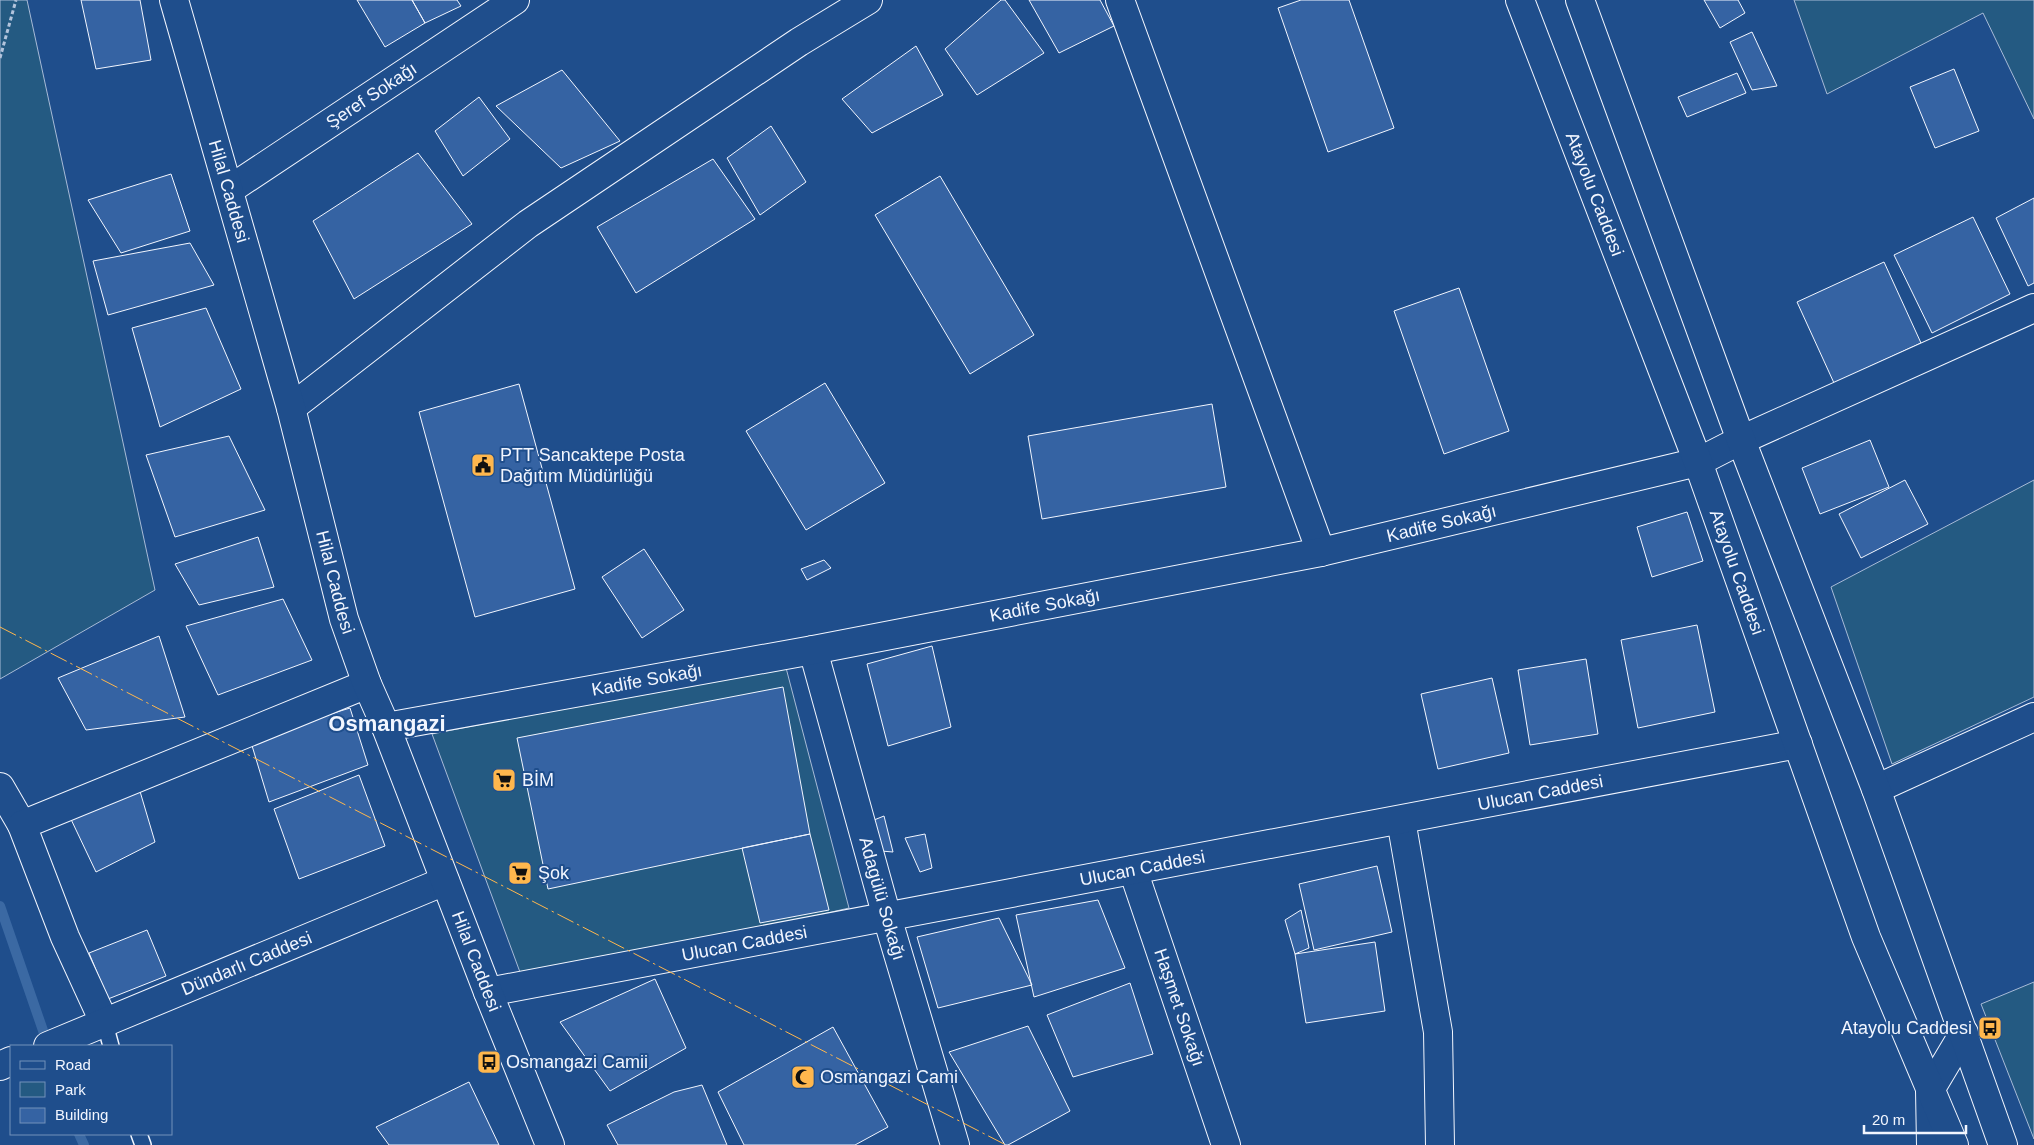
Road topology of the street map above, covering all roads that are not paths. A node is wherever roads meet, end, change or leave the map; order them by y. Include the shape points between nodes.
1 (174, 0) edge
2 (515, 0) edge
3 (868, 0) edge
4 (1120, 0) edge
5 (1580, 0) edge
6 (1525, 2) edge
7 (229, 190) junction
8 (2034, 308) edge
9 (291, 408) junction
10 (1741, 440) junction
11 (1698, 462) junction
12 (1320, 552) junction
13 (813, 650) junction
14 (367, 684) junction
15 (2034, 717) edge
16 (386, 727) junction
17 (1798, 744) junction
18 (0, 787) edge
19 (1876, 789) junction
20 (1401, 820) junction
21 (22, 825) junction
22 (1133, 870) junction
23 (445, 881) junction
24 (887, 917) junction
25 (488, 992) junction
26 (1964, 1032) junction
27 (108, 1035) edge
28 (58, 1042) edge
29 (1930, 1090) junction
30 (550, 1145) edge
31 (955, 1145) edge
32 (1226, 1145) edge
33 (1440, 1145) edge
34 (1931, 1145) edge
35 (1954, 1145) edge
36 (2003, 1145) edge

1 - 7 street, Hilal Caddesi
2 - 7 street, Şeref Sokağı
3 - 9 street via 799,42 528,224
4 - 12 street
5 - 10 street
6 - 11 street, Atayolu Caddesi
7 - 9 street, Hilal Caddesi
8 - 10 street, Kadife Sokağı
9 - 14 street, Hilal Caddesi via 344,619
10 - 11 street, Kadife Sokağı
10 - 19 street
11 - 12 street, Kadife Sokağı
11 - 17 street, Atayolu Caddesi
12 - 13 street, Kadife Sokağı
13 - 16 street, Kadife Sokağı
13 - 24 street, Adagülü Sokağı
14 - 16 street, Hilal Caddesi
14 - 21 street
15 - 19 street
16 - 23 street, Hilal Caddesi
17 - 20 street, Ulucan Caddesi
17 - 29 street, Atayolu Caddesi via 1866,937
18 - 21 street
19 - 26 street
20 - 22 street, Ulucan Caddesi
20 - 33 street via 1438,1032
21 - 27 street via 65,937
22 - 24 street, Ulucan Caddesi
22 - 32 street, Haşmet Sokağı
23 - 25 street, Hilal Caddesi
23 - 27 street, Dündarlı Caddesi
24 - 25 street, Ulucan Caddesi
24 - 31 street, Adagülü Sokağı
25 - 30 street, Hilal Caddesi
26 - 29 street
26 - 36 street
27 - 28 street, Dündarlı Caddesi
29 - 34 street
29 - 35 street, Atayolu Caddesi

